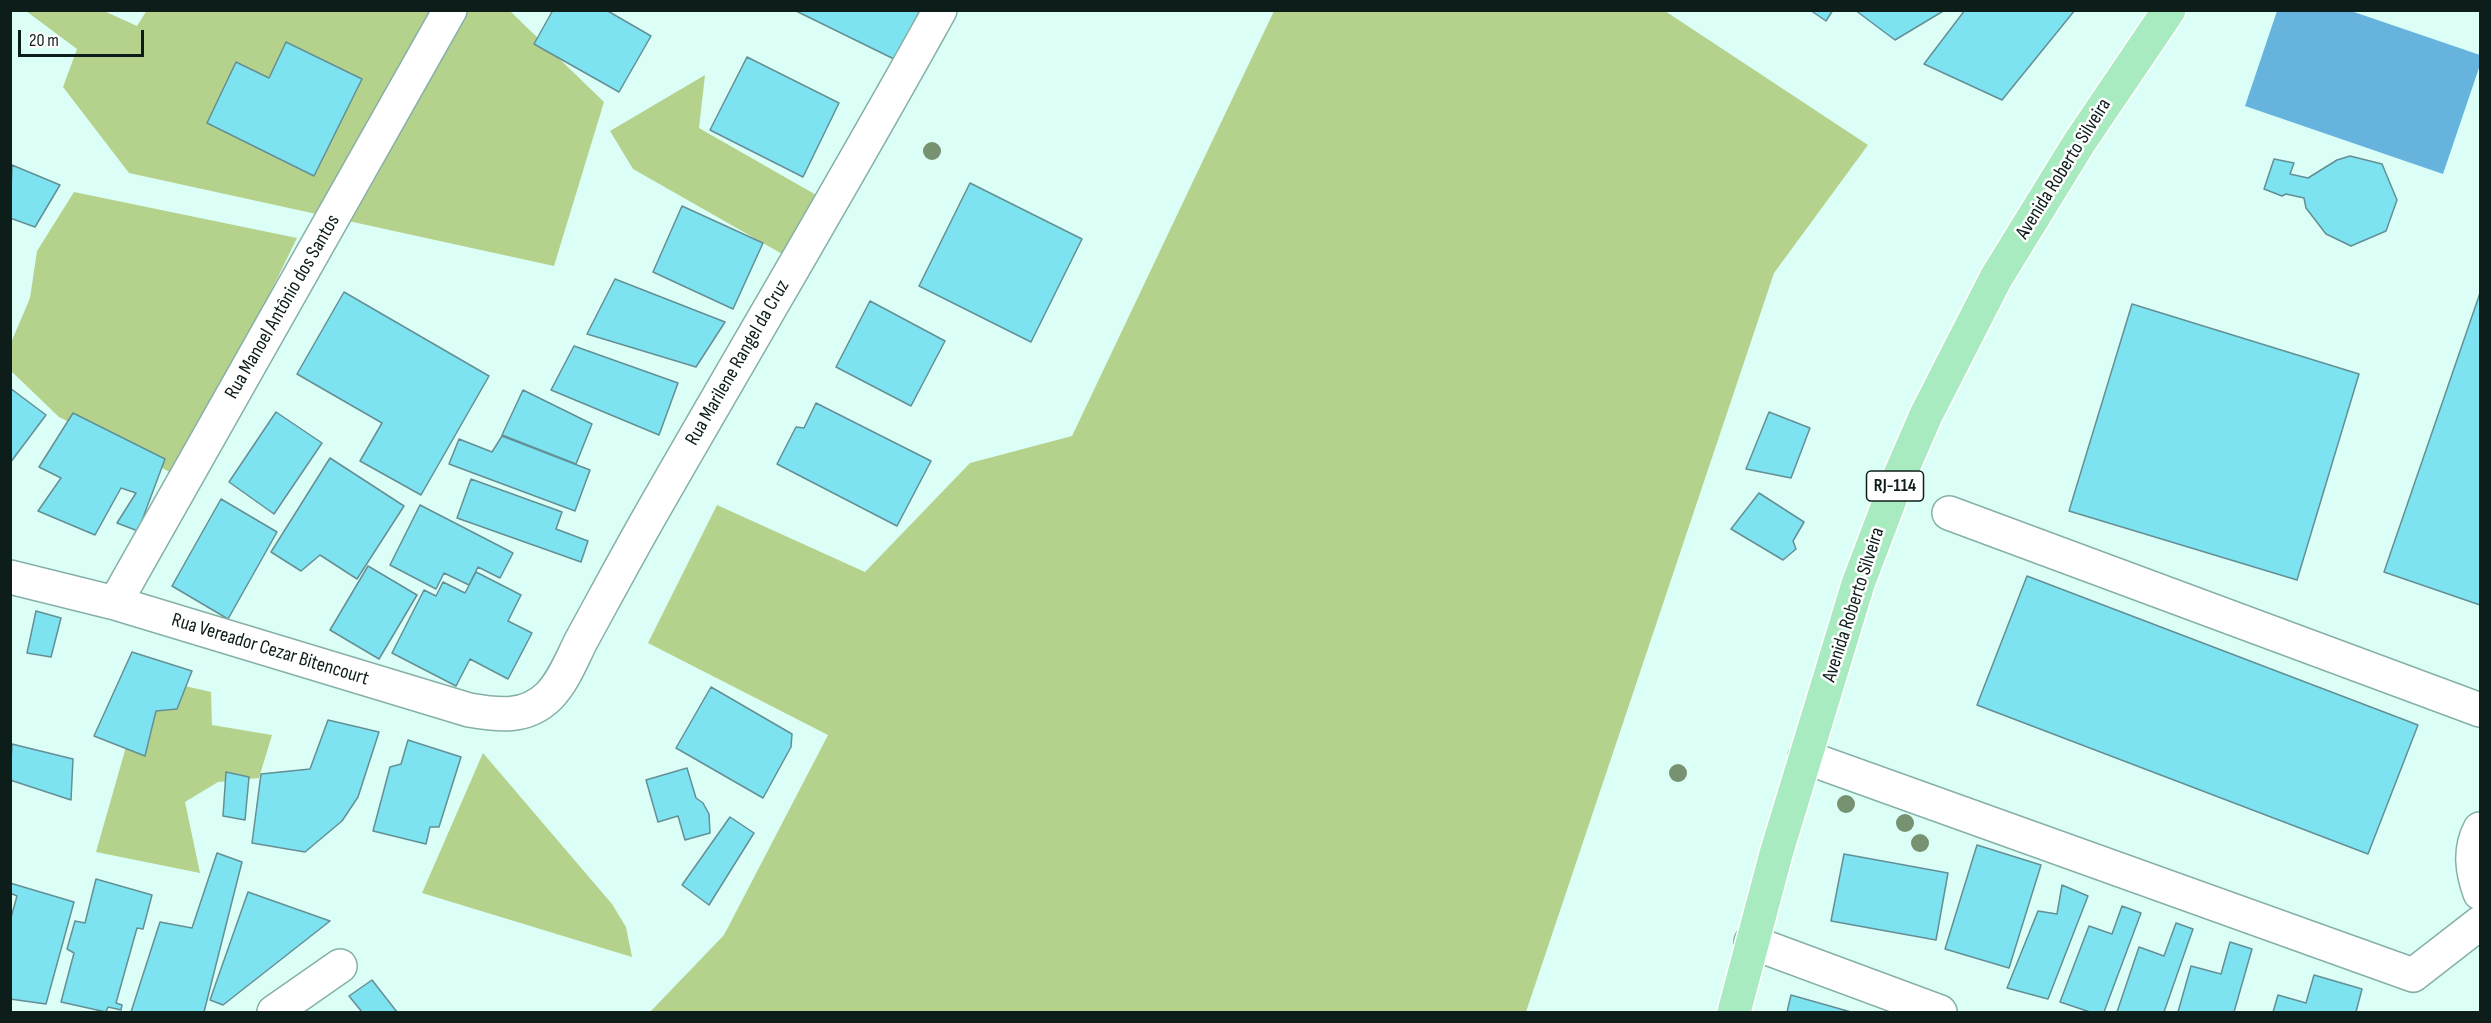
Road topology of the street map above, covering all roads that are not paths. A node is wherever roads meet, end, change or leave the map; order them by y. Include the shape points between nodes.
1 (450, 10) edge
2 (940, 10) edge
3 (2169, 10) edge
4 (1949, 513) dead end
5 (10, 577) edge
6 (115, 603) junction
7 (2481, 710) edge
8 (530, 711) joint
9 (1805, 757) junction
10 (2481, 829) edge
11 (2481, 893) edge
12 (2481, 923) edge
13 (1751, 942) junction
14 (340, 966) dead end
15 (274, 1012) edge
16 (1734, 1012) edge
17 (1940, 1012) edge

1 - 6 street, Rua Manoel Antônio dos Santos
2 - 8 street, Rua Marilene Rangel da Cruz via 647,521 564,674 550,695
3 - 9 main road, Avenida Roberto Silveira / RJ-114 via 2030,221 1996,278 1931,406 1858,584
4 - 7 street
5 - 6 street, Rua Vereador Cezar Bitencourt
6 - 8 street, Rua Vereador Cezar Bitencourt via 469,710 500,716
9 - 12 street via 2413,975
9 - 13 main road, Avenida Roberto Silveira / RJ-114
10 - 11 street via 2472,853
13 - 16 main road, Avenida Roberto Silveira / RJ-114
13 - 17 street
14 - 15 street

